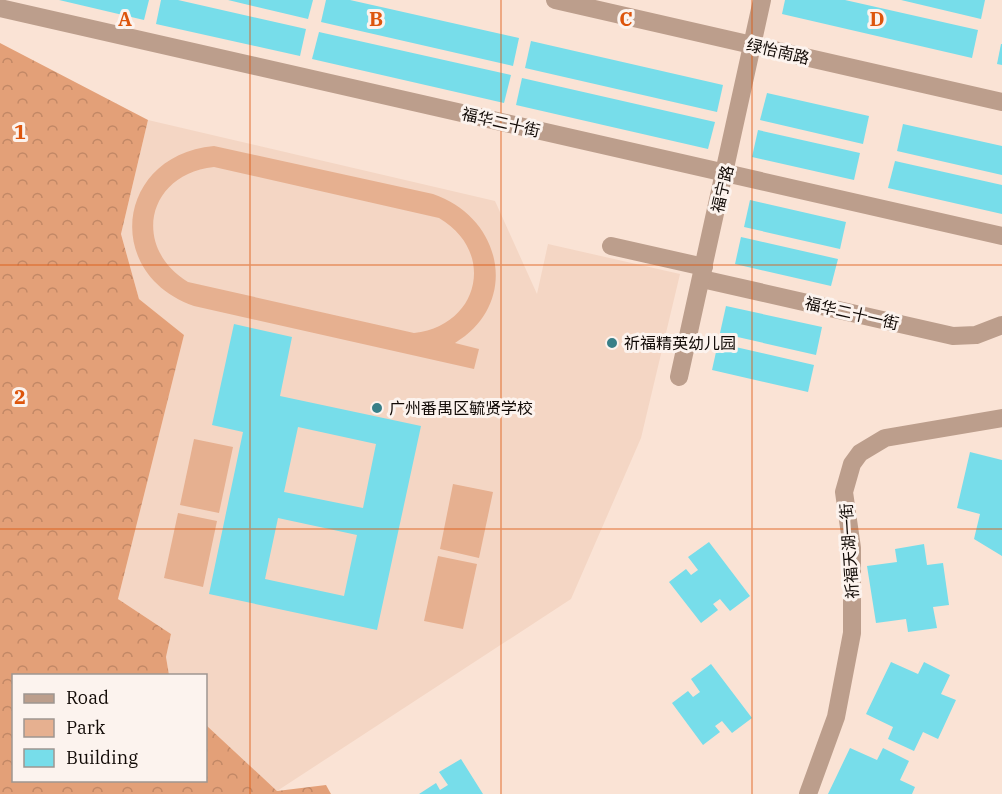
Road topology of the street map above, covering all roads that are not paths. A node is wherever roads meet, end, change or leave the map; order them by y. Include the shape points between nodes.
1 (555, 0) edge
2 (762, 0) edge
3 (0, 8) edge
4 (752, 45) junction
5 (1002, 102) edge
6 (726, 173) junction
7 (1002, 236) edge
8 (611, 246) dead end
9 (703, 273) junction
10 (1002, 326) edge
11 (679, 377) dead end
12 (1002, 417) edge
13 (808, 794) edge

1 - 4 street, 绿怡南路
2 - 4 street, 福宁路
3 - 6 street, 福华二十街
4 - 5 street, 绿怡南路
4 - 6 street, 福宁路
6 - 7 street, 福华二十街
6 - 9 street, 福宁路
8 - 9 street, 福华二十一街
9 - 10 street, 福华二十一街 via 954,336 976,335
9 - 11 street, 福宁路
12 - 13 street, 祈福天湖一街 via 885,438 866,448 852,464 844,492 852,548 852,633 836,717

